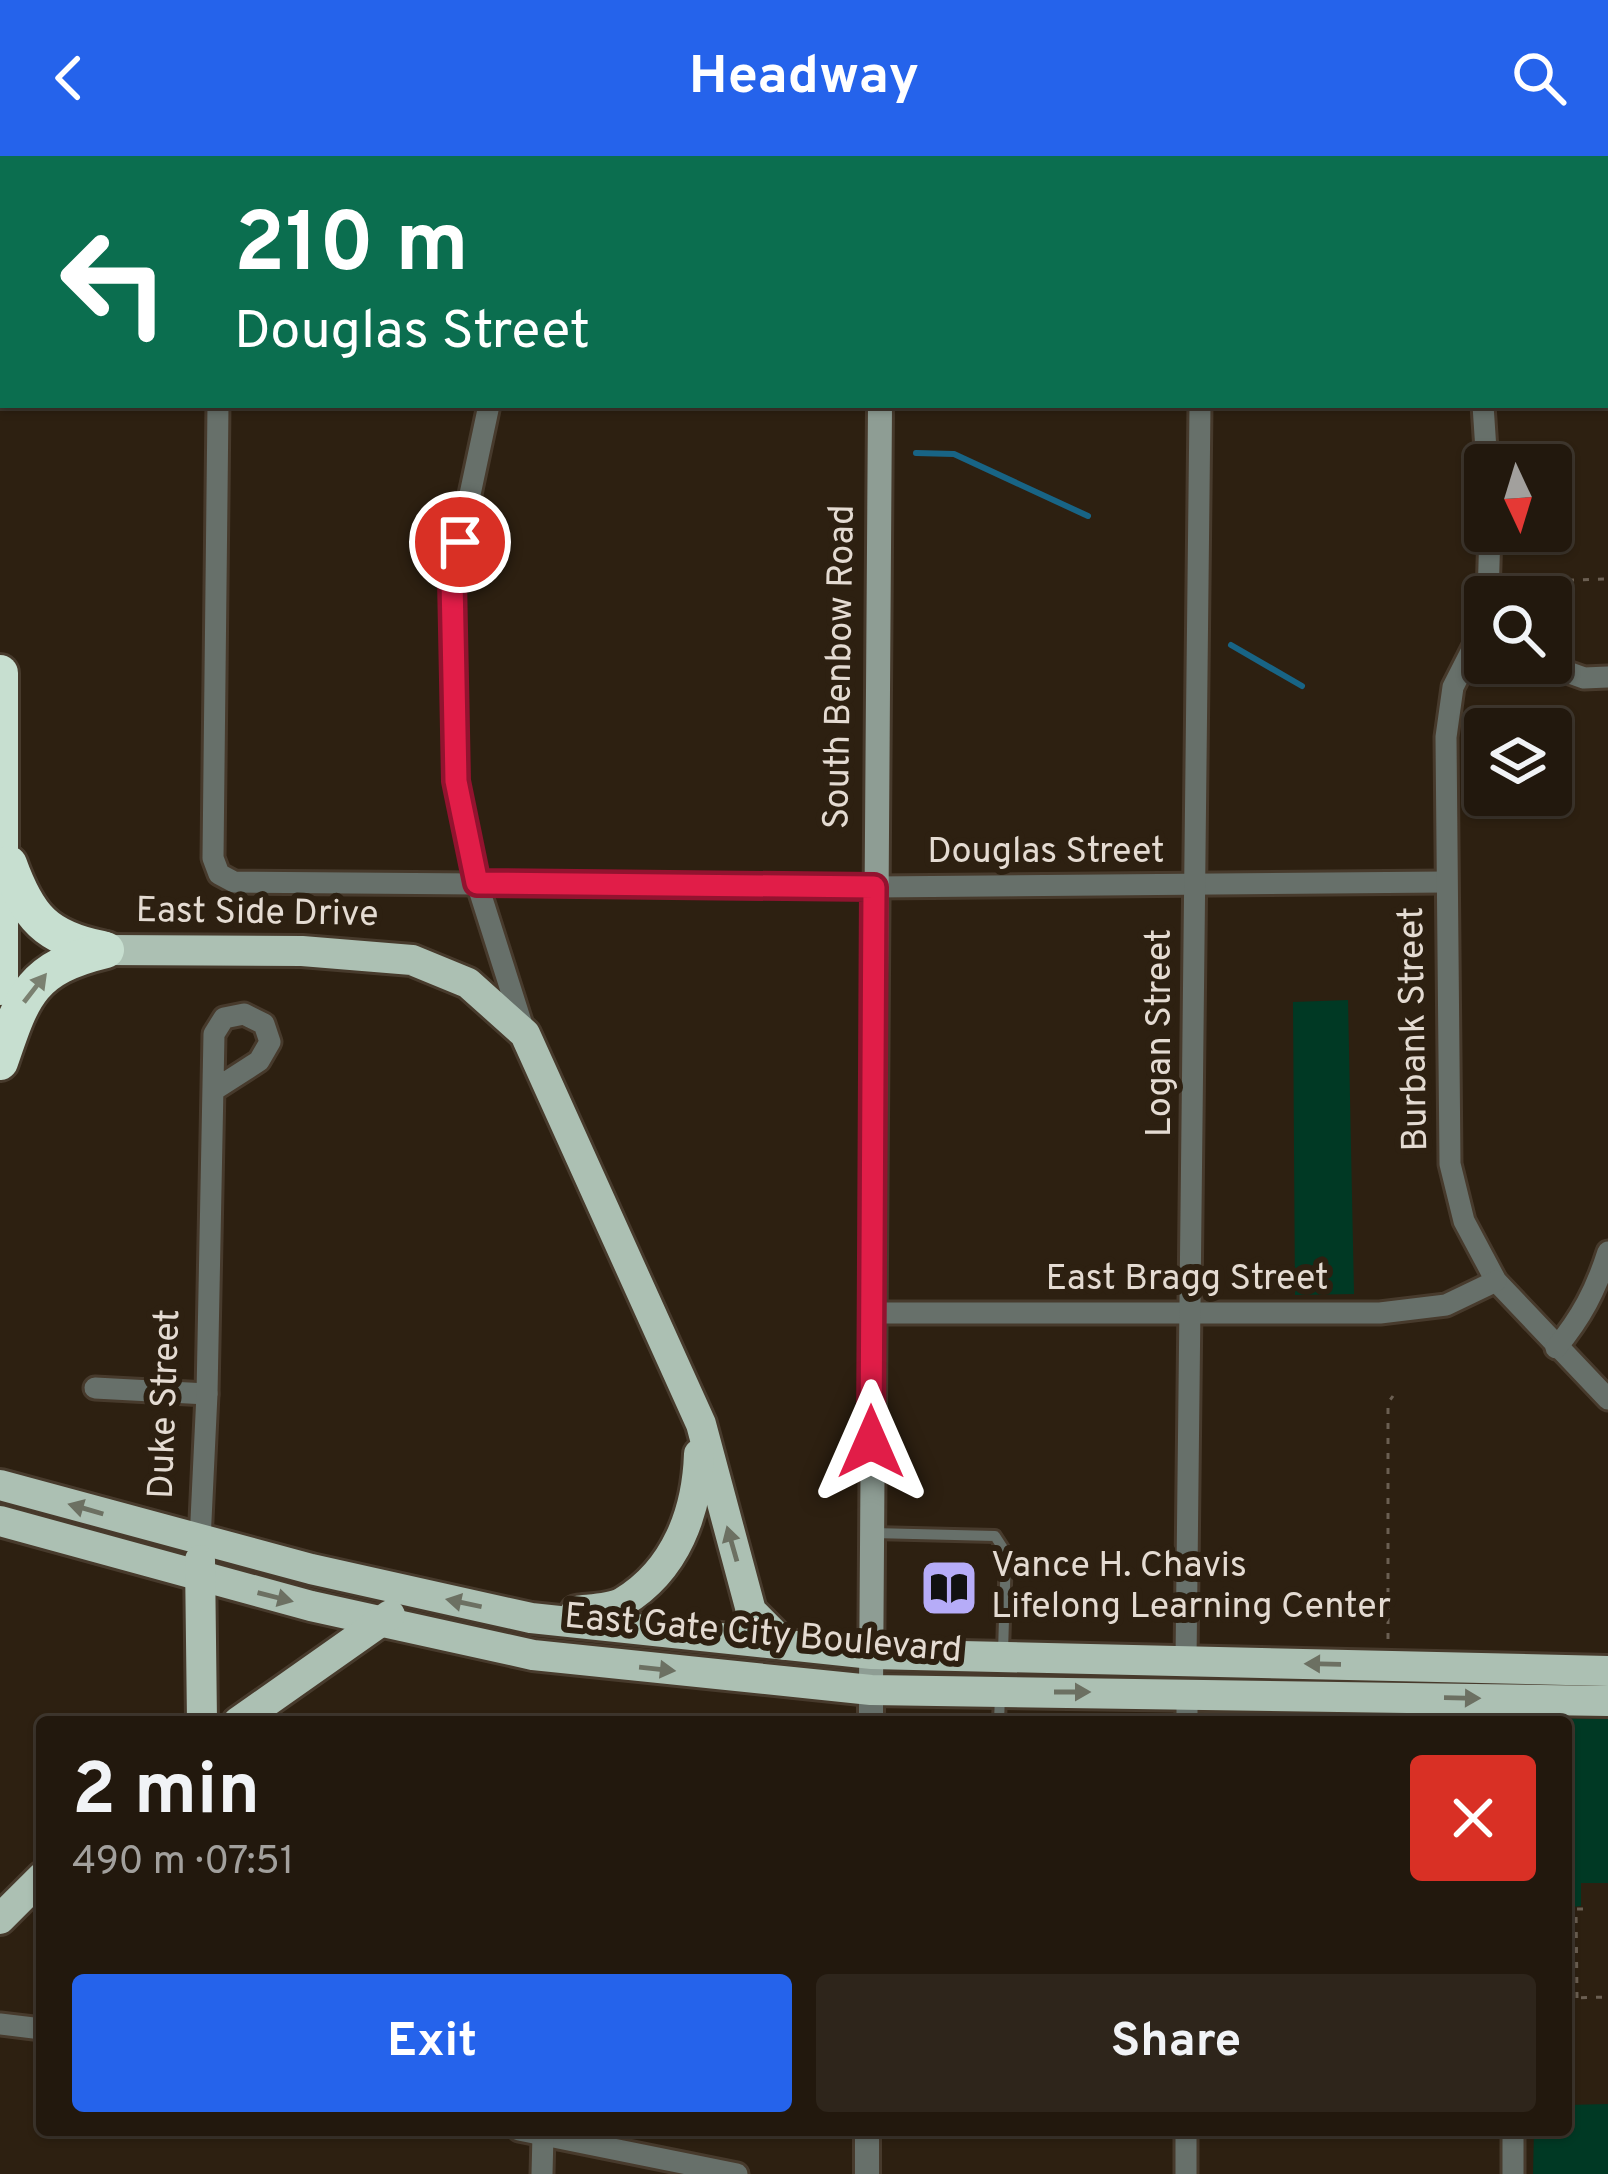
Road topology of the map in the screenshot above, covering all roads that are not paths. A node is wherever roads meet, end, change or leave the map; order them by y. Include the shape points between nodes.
1 (218, 408) edge
2 (488, 408) edge
3 (880, 408) edge
4 (1200, 408) edge
5 (1483, 408) edge
6 (1485, 444) edge
7 (1464, 668) edge
8 (0, 673) edge
9 (1572, 674) edge
10 (1608, 677) edge
11 (3, 846) edge
12 (1445, 882) junction
13 (477, 883) junction
14 (1195, 885) junction
15 (874, 887) junction
16 (106, 950) junction
17 (0, 987) edge
18 (525, 1034) junction
19 (0, 1062) edge
20 (214, 1090) dead end
21 (1608, 1252) edge
22 (1496, 1281) junction
23 (872, 1313) junction
24 (1192, 1313) junction
25 (1556, 1348) junction
26 (95, 1388) dead end
27 (207, 1394) junction
28 (1608, 1399) edge
29 (700, 1424) junction
30 (0, 1485) edge
31 (0, 1521) edge
32 (873, 1533) junction
33 (200, 1541) junction
34 (200, 1578) junction
35 (420, 1594) junction
36 (532, 1618) junction
37 (381, 1622) junction
38 (784, 1645) junction
39 (872, 1654) junction
40 (1003, 1655) junction
41 (1186, 1661) junction
42 (1608, 1671) edge
43 (871, 1690) junction
44 (1608, 1701) edge
45 (1000, 1707) edge
46 (1187, 1707) edge
47 (1518, 1710) edge
48 (202, 1716) edge
49 (247, 1716) edge
50 (871, 1716) edge
51 (36, 1883) edge
52 (0, 1919) edge
53 (0, 2024) edge
54 (36, 2028) edge
55 (542, 2136) edge
56 (547, 2136) edge
57 (867, 2136) edge
58 (1186, 2136) edge
59 (1513, 2136) edge
60 (542, 2174) edge
61 (737, 2174) edge
62 (867, 2174) edge
63 (1186, 2174) edge
64 (1513, 2174) edge

1 - 13 street, Douglas Street via 219,874 234,883
2 - 13 street, East Side Drive via 452,579 456,781
3 - 15 main road, South Benbow Road
4 - 14 street, Logan Street
5 - 6 street
7 - 12 street, Burbank Street via 1446,737
8 - 11 highway
9 - 10 street
11 - 16 highway via 35,920 67,942
11 - 17 highway
12 - 14 street, Douglas Street
12 - 22 street, Burbank Street via 1450,1164 1463,1222
13 - 15 street, Douglas Street
13 - 18 street, East Side Drive
14 - 15 street, Douglas Street
14 - 24 street, Logan Street
15 - 23 main road, South Benbow Road
16 - 18 main road, East Side Drive via 412,960 468,983
19 -> 16 highway via 18,1009 46,972
18 - 29 main road, East Side Drive
20 - 27 street, Duke Street
21 - 25 street via 1597,1288
22 - 24 street, East Bragg Street via 1421,1311
22 - 25 street, Burbank Street
23 - 24 street, East Bragg Street
23 - 32 main road, South Benbow Road
24 - 41 street, Logan Street
25 - 28 street, Burbank Street
26 - 27 street
27 - 33 street, Duke Street
29 - 36 main road via 698,1490 658,1574 620,1604
38 -> 29 main road, East Side Drive via 752,1611
33 -> 30 main road, East Gate City Boulevard
31 - 34 main road, East Gate City Boulevard
32 - 39 main road, South Benbow Road
32 - 40 lane via 1002,1542
33 - 34 main road, Duke Street
33 - 35 main road, East Gate City Boulevard
34 -> 37 main road, East Gate City Boulevard
34 - 48 main road, Duke Street
36 -> 35 main road, East Gate City Boulevard
35 - 37 main road
36 - 38 main road, East Gate City Boulevard
37 -> 43 main road, East Gate City Boulevard via 533,1655
37 - 49 main road
38 - 39 main road, East Gate City Boulevard
39 - 40 main road, East Gate City Boulevard
39 - 43 main road, South Benbow Road
40 - 41 main road, East Gate City Boulevard
42 -> 41 main road, East Gate City Boulevard
43 - 45 main road, East Gate City Boulevard
43 - 50 street, South Benbow Road
44 - 47 main road, East Gate City Boulevard
45 -> 46 main road, East Gate City Boulevard
46 -> 47 main road, East Gate City Boulevard
51 - 52 main road
53 - 54 street
55 - 60 street
56 - 61 street
57 - 62 street
58 - 63 street
59 - 64 street

